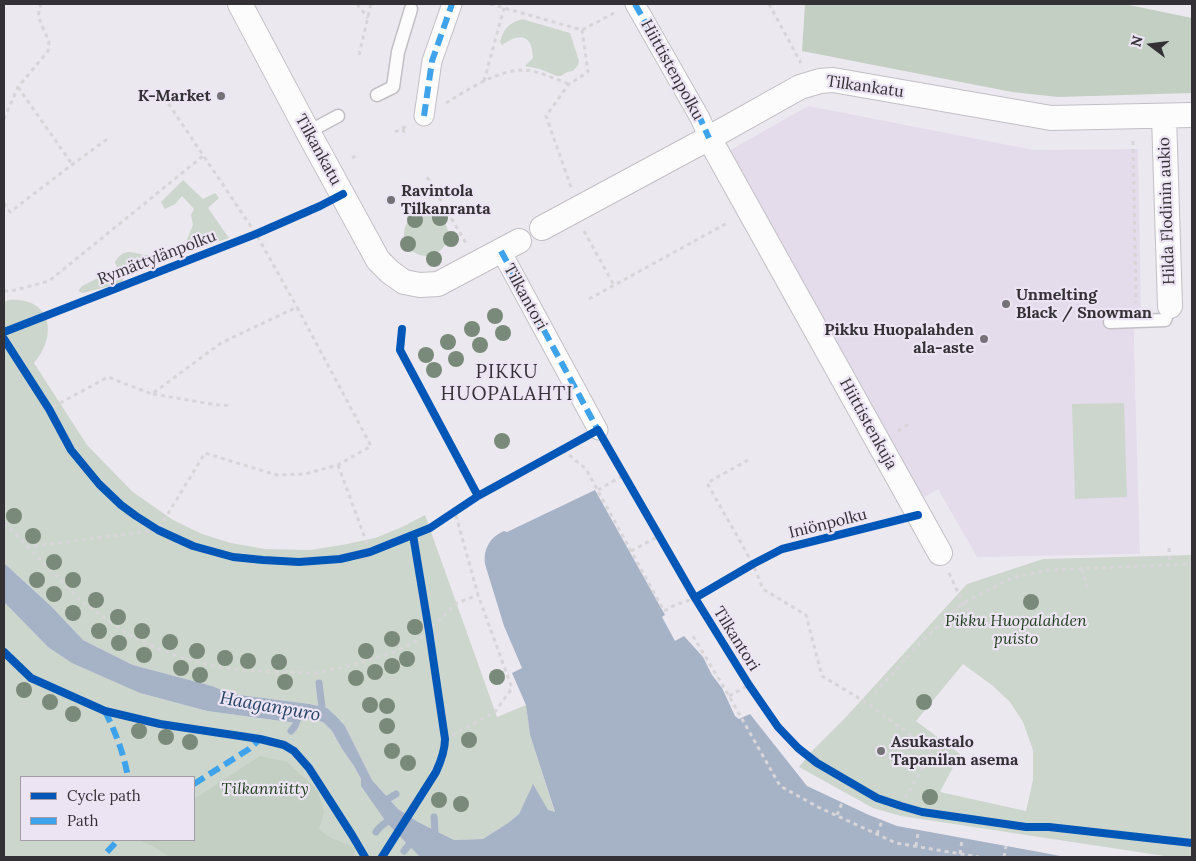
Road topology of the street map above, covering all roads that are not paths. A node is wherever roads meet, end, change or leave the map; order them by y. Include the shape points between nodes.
1 (240, 4) edge
2 (452, 4) edge
3 (629, 6) edge
4 (411, 9) dead end
5 (377, 95) dead end
6 (1192, 115) edge
7 (338, 116) dead end
8 (424, 116) road end
9 (1164, 116) junction
10 (308, 132) junction
11 (709, 138) junction
12 (542, 228) dead end
13 (510, 246) joint
14 (1170, 306) joint
15 (1110, 322) dead end
16 (598, 430) road end
17 (940, 553) road end

1 - 10 street, Tilkankatu
2 - 8 street via 432,61
3 - 11 street, Hiittistenpolku via 700,118
4 - 5 lane via 398,52 394,86
6 - 9 street, Tilkankatu
7 - 10 lane
9 - 11 street, Tilkankatu via 1051,118 833,80 800,87
9 - 14 street, Hilda Flodinin aukio
10 - 13 street, Tilkankatu via 378,260 404,282 438,284
11 - 12 street, Tilkankatu
11 - 17 street, Hiittistenkuja
13 - 16 street, Tilkantori
14 - 15 lane via 1165,320

